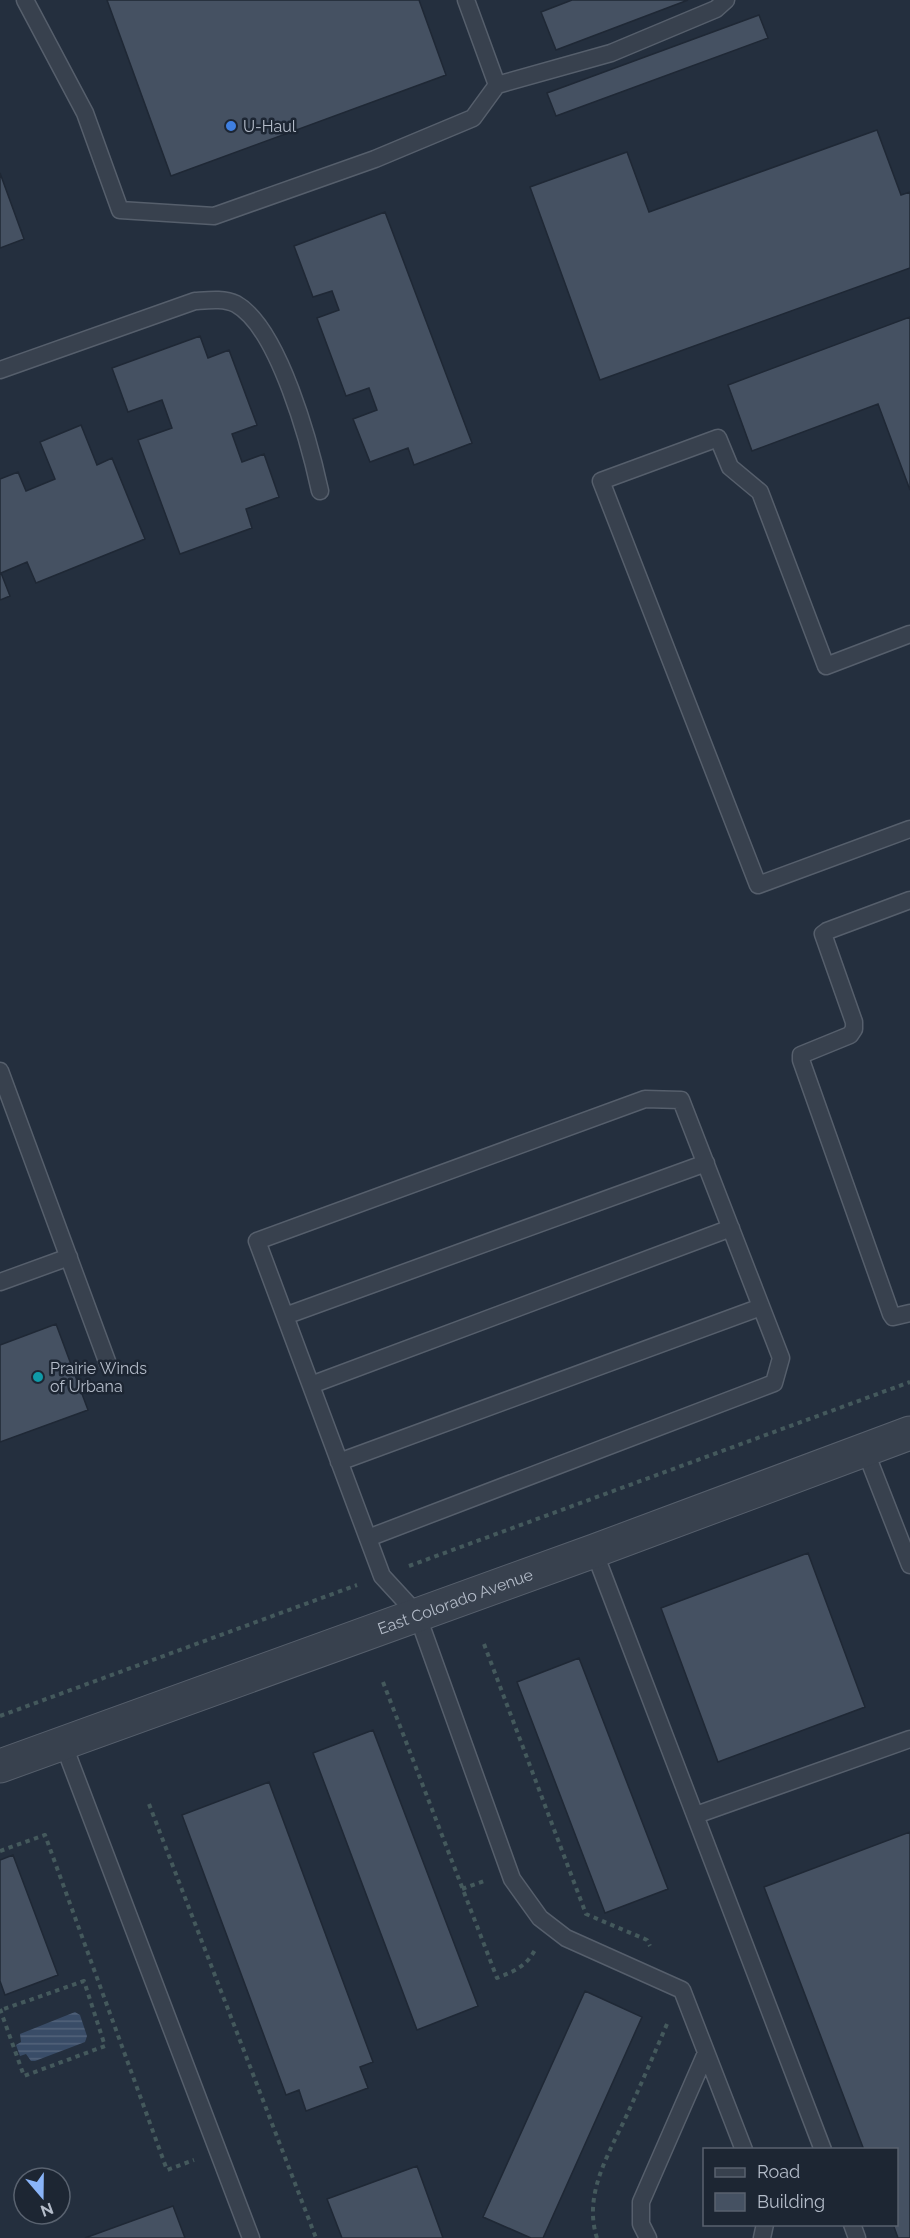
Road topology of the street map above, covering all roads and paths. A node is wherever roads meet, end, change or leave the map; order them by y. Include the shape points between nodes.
1 (25, 0) edge
2 (466, 0) edge
3 (726, 0) edge
4 (497, 85) junction
5 (0, 370) edge
6 (320, 491) dead end
7 (910, 634) edge
8 (910, 829) edge
9 (910, 900) edge
10 (0, 1071) edge
11 (706, 1163) junction
12 (731, 1228) junction
13 (69, 1257) junction
14 (0, 1282) edge
15 (761, 1307) junction
16 (910, 1313) edge
17 (285, 1316) junction
18 (108, 1364) dead end
19 (910, 1382) edge
20 (311, 1385) junction
21 (910, 1433) edge
22 (865, 1450) junction
23 (339, 1462) junction
24 (368, 1538) junction
25 (594, 1551) junction
26 (910, 1565) edge
27 (382, 1576) junction
28 (417, 1614) junction
29 (484, 1644) dead end
30 (383, 1682) dead end
31 (0, 1716) edge
32 (910, 1739) edge
33 (63, 1743) junction
34 (0, 1766) edge
35 (149, 1804) dead end
36 (696, 1815) junction
37 (0, 1851) edge
38 (488, 1879) dead end
39 (462, 1889) junction
40 (538, 1944) dead end
41 (651, 1947) dead end
42 (0, 2010) edge
43 (668, 2022) dead end
44 (706, 2053) junction
45 (743, 2148) edge
46 (823, 2148) edge
47 (197, 2159) dead end
48 (251, 2238) edge
49 (316, 2238) edge
50 (597, 2238) edge
51 (648, 2238) edge

1 - 4 lane via 85,113 120,210 214,216 375,159 473,118
2 - 4 lane
3 - 4 lane via 716,9 611,53
5 - 6 lane via 195,301 217,299 236,304 255,320 272,344 309,441
7 - 8 lane via 826,666 760,492 730,467 718,438 601,481 758,885
9 - 16 lane via 823,934 855,1022 854,1029 850,1035 801,1055 891,1314 897,1317
10 - 13 lane
11 - 12 lane
11 - 17 lane
11 - 17 lane via 681,1100 645,1099 257,1241
12 - 15 lane
12 - 20 lane
13 - 14 lane
13 - 18 lane
15 - 23 lane
15 - 24 lane via 781,1358 774,1383
17 - 20 lane
19 - 27 path
20 - 23 lane
21 - 22 street, East Colorado Avenue
22 - 25 street, East Colorado Avenue
22 - 26 lane
23 - 24 lane
24 - 27 lane
25 - 28 street, East Colorado Avenue
25 - 36 lane
27 - 28 lane
27 - 31 path
28 - 33 street, East Colorado Avenue
28 - 44 lane via 512,1879 540,1918 566,1938 682,1990
29 - 41 path via 586,1914 647,1940
30 - 39 path
32 - 36 lane
33 - 34 street, East Colorado Avenue
33 - 48 lane
35 - 49 path
36 - 46 lane
37 - 47 path via 45,1836 167,2170
38 - 39 path
39 - 40 path via 497,1978 521,1968
42 - 42 path via 84,1981 105,2046 24,2076
43 - 50 path via 601,2168 593,2199
44 - 45 lane
44 - 51 lane via 641,2202 641,2224

